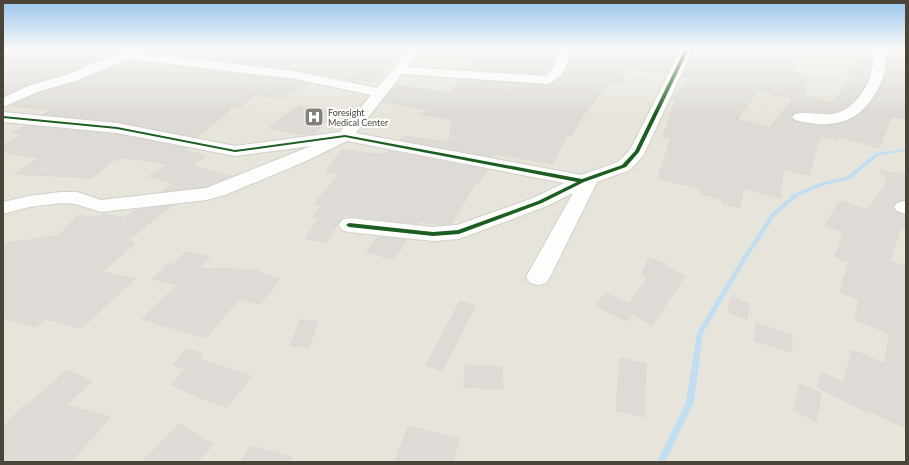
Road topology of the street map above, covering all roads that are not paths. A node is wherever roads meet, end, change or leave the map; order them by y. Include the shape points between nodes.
1 (400, 70) edge
2 (88, 71) edge
3 (265, 71) edge
4 (409, 71) edge
5 (556, 71) edge
6 (676, 71) edge
7 (877, 71) edge
8 (379, 93) junction
9 (3, 103) edge
10 (3, 117) edge
11 (800, 117) dead end
12 (346, 136) junction
13 (586, 180) junction
14 (540, 202) junction
15 (577, 202) junction
16 (3, 208) edge
17 (349, 225) dead end
18 (538, 277) dead end

1 - 8 street
2 - 9 street via 35,88
3 - 8 street
4 - 5 street via 539,81 552,78
6 - 13 street via 632,159 624,166
7 - 11 street via 876,79 859,107 846,116 829,119
8 - 12 street
10 - 12 street via 117,128 235,151
12 - 13 street
12 - 16 street via 292,161 207,194 101,206 76,198 67,198 25,201
13 - 14 street
13 - 15 street
14 - 15 street
14 - 17 street via 459,232 433,234
15 - 18 street

